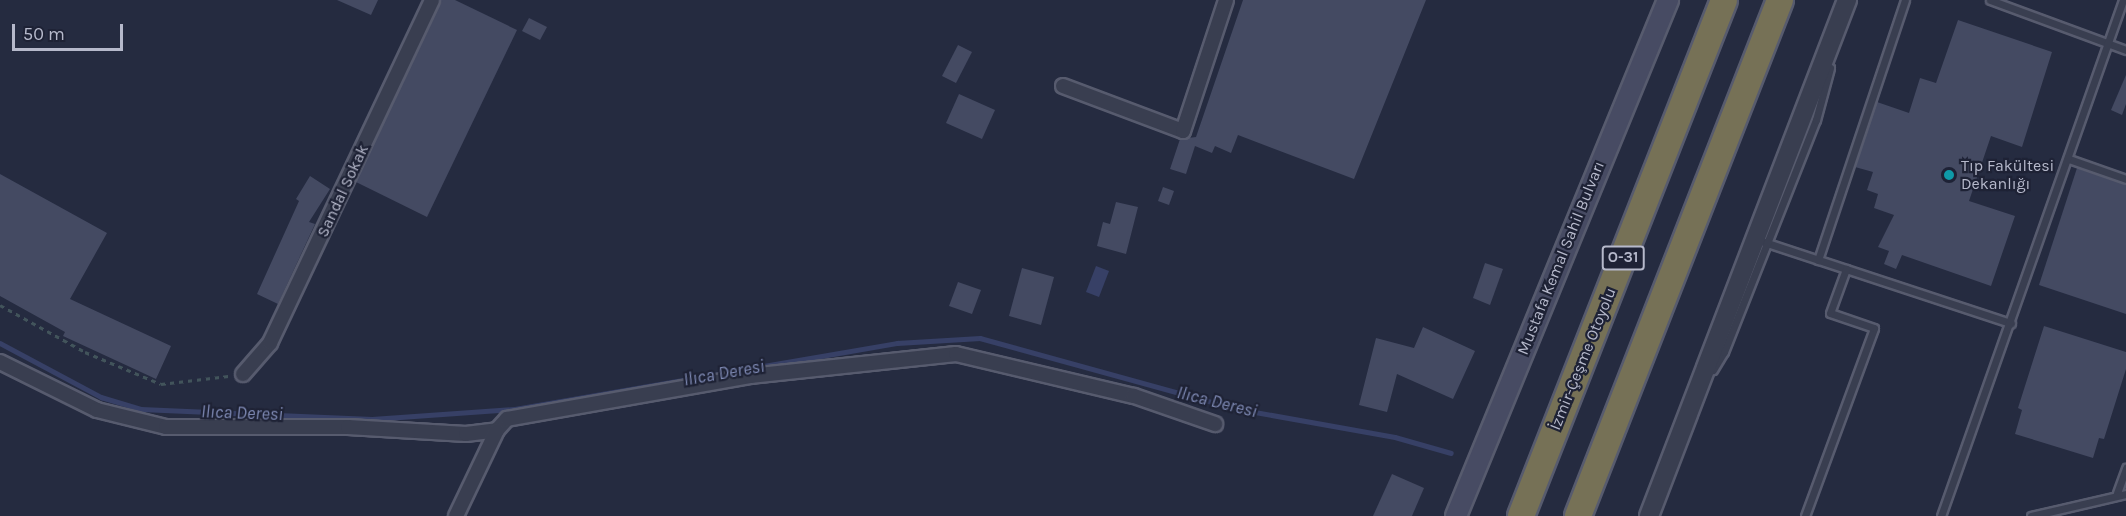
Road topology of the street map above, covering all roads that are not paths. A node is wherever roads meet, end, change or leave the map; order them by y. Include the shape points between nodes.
1 (432, 0) edge
2 (1226, 0) edge
3 (1668, 0) edge
4 (1724, 0) edge
5 (1780, 0) edge
6 (1905, 0) edge
7 (1990, 0) edge
8 (2123, 0) edge
9 (1845, 6) edge
10 (2109, 44) junction
11 (2126, 50) edge
12 (1063, 86) dead end
13 (2069, 159) junction
14 (2126, 179) edge
15 (1761, 241) junction
16 (1818, 260) junction
17 (1846, 269) junction
18 (2012, 323) junction
19 (0, 362) edge
20 (243, 374) road end
21 (1215, 424) dead end
22 (497, 430) junction
23 (2126, 468) edge
24 (2117, 493) junction
25 (2126, 494) edge
26 (456, 516) edge
27 (1456, 516) edge
28 (1521, 516) edge
29 (1578, 516) edge
30 (1649, 516) edge
31 (1805, 516) edge
32 (1941, 516) edge
33 (2031, 516) edge

1 - 20 street, Sandal Sokak via 270,343
2 - 12 street via 1183,131
3 - 27 main road, Mustafa Kemal Sahil Bulvarı
4 - 28 highway, İzmir-Çeşme Otoyolu / O-31
5 - 29 highway
6 - 16 lane
7 - 10 lane
8 - 10 lane
9 - 15 street
10 - 11 lane
10 - 13 lane
13 - 14 lane
13 - 18 lane
15 - 16 lane
15 - 30 street
16 - 17 lane
17 - 18 lane
17 - 31 lane via 1830,313 1874,328
18 - 32 lane
19 - 22 street via 97,410 166,427 348,427 466,434
21 - 22 street via 1134,396 956,354 750,376 507,419
22 - 26 street
23 - 24 lane
24 - 25 lane
24 - 33 lane

